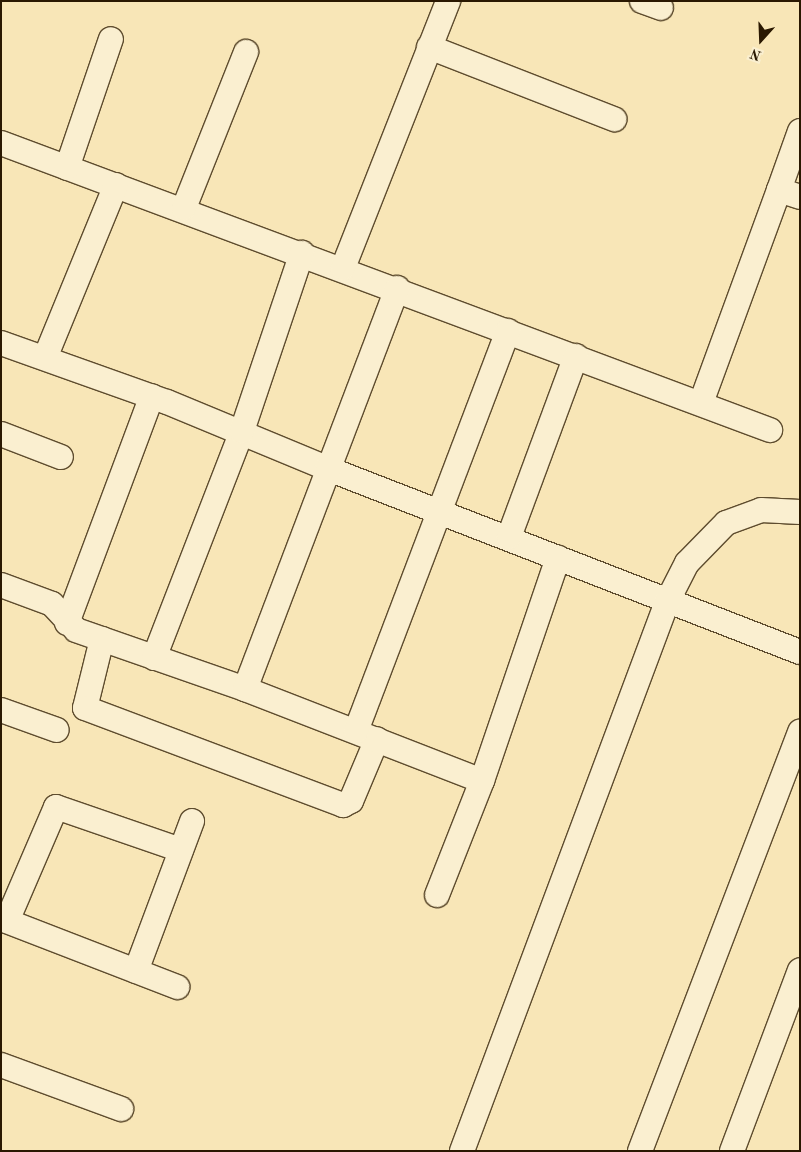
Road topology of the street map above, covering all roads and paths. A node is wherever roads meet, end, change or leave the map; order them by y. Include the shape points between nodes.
1 (448, 1) edge
2 (112, 39) dead end
3 (429, 47) junction
4 (246, 52) dead end
5 (614, 119) dead end
6 (800, 131) edge
7 (1, 143) edge
8 (67, 168) junction
9 (116, 185) junction
10 (789, 193) edge
11 (184, 208) junction
12 (302, 253) junction
13 (344, 268) junction
14 (397, 288) junction
15 (508, 330) junction
16 (1, 343) edge
17 (576, 356) junction
18 (45, 358) junction
19 (152, 396) junction
20 (701, 403) junction
21 (770, 430) dead end
22 (242, 431) junction
23 (1, 434) edge
24 (61, 457) dead end
25 (326, 468) junction
26 (440, 509) junction
27 (800, 512) edge
28 (509, 537) junction
29 (558, 558) junction
30 (1, 585) edge
31 (667, 602) junction
32 (67, 623) junction
33 (102, 639) junction
34 (800, 652) edge
35 (154, 658) junction
36 (245, 690) junction
37 (1, 710) edge
38 (57, 730) dead end
39 (800, 731) edge
40 (366, 735) junction
41 (482, 780) junction
42 (192, 821) dead end
43 (181, 850) junction
44 (437, 895) dead end
45 (4, 920) edge
46 (800, 970) edge
47 (136, 971) junction
48 (177, 987) dead end
49 (1, 1065) edge
50 (122, 1109) dead end
51 (462, 1151) edge
52 (640, 1151) edge
53 (732, 1151) edge

1 - 3 street
2 - 8 street
3 - 5 street
3 - 13 street
4 - 11 street
6 - 10 street
7 - 8 street
8 - 9 street
9 - 11 street
9 - 18 street
10 - 20 street
11 - 12 street
12 - 13 street
12 - 22 street
13 - 14 street
14 - 15 street
14 - 25 street
15 - 17 street
15 - 26 street
16 - 18 street
17 - 20 street
17 - 28 street
18 - 19 street
19 - 22 street
19 - 32 street
20 - 21 street
22 - 25 street
22 - 35 street
23 - 24 street
25 - 26 street
25 - 36 street
26 - 28 street
26 - 40 street
27 - 31 street via 761,510 726,523 686,564
28 - 29 street
29 - 31 street
29 - 41 street
30 - 32 street via 52,604
31 - 34 street
31 - 51 street
32 - 33 street
33 - 35 street
33 - 40 street via 85,708 343,805 351,801
35 - 36 street
36 - 40 street
37 - 38 street
39 - 52 street
40 - 41 street
41 - 44 street
42 - 43 street
43 - 45 street via 56,806
43 - 47 street
45 - 47 street
46 - 53 street
47 - 48 street
49 - 50 street

